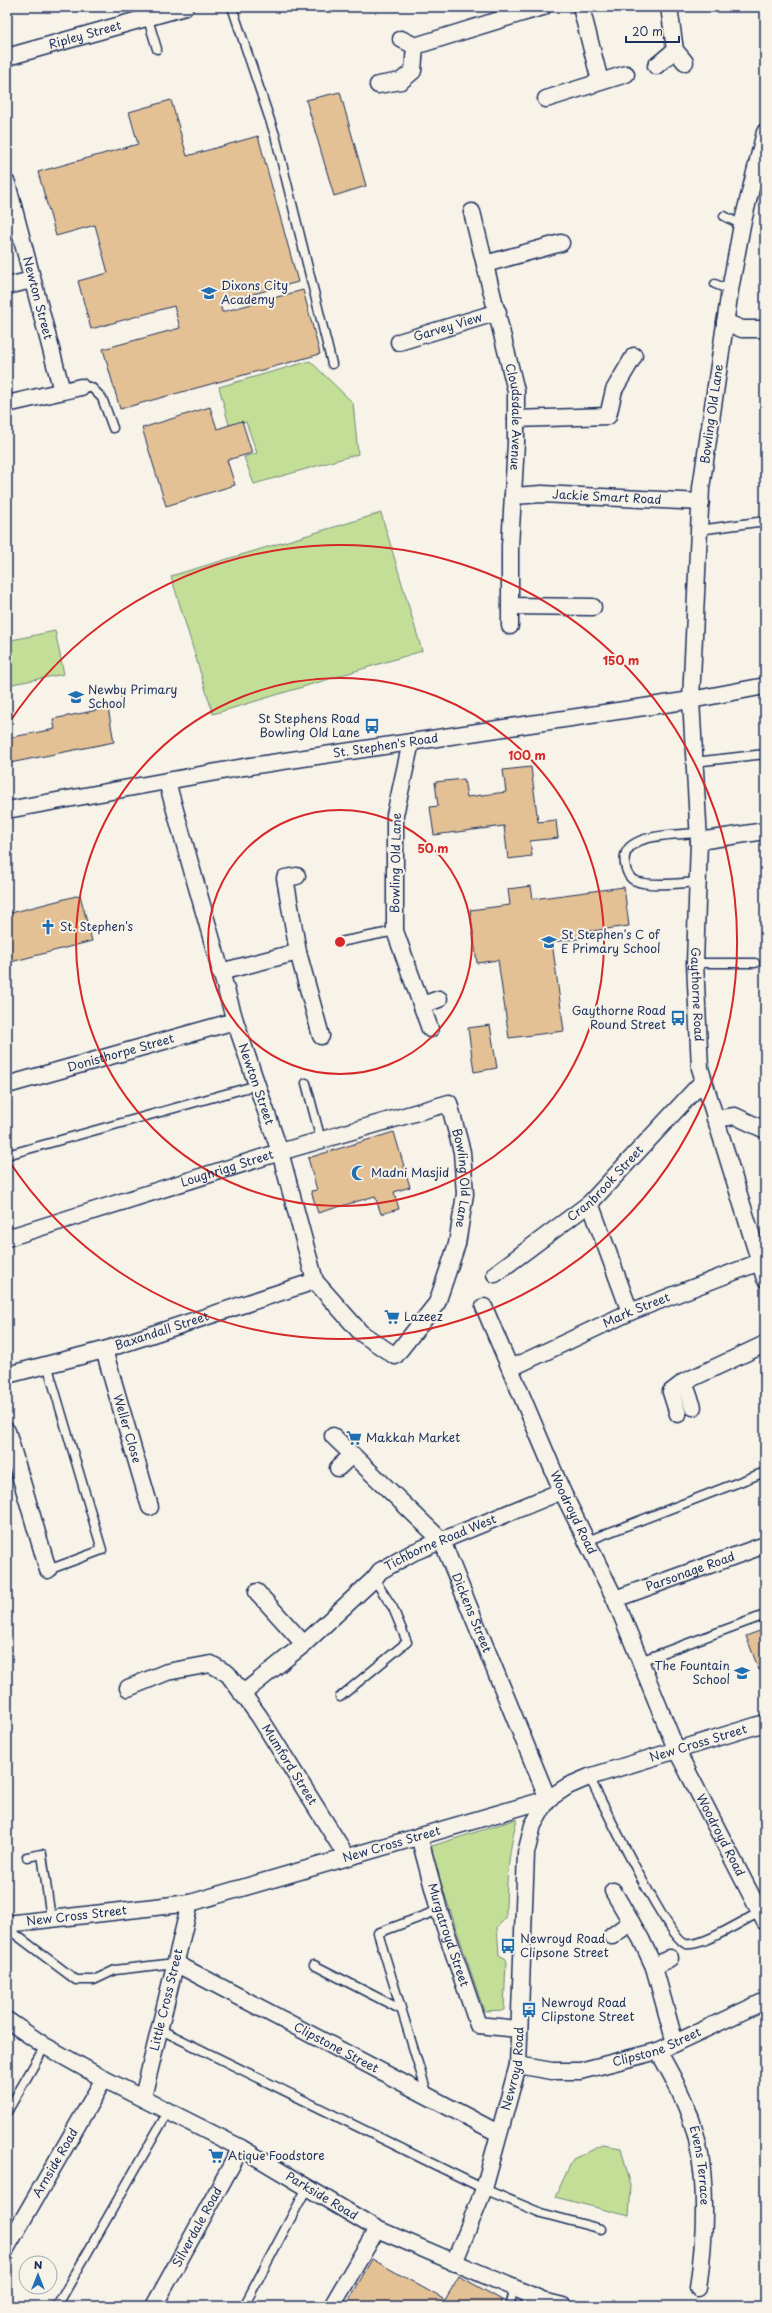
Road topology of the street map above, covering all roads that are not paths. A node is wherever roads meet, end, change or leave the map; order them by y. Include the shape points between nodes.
1 (185, 7) edge
2 (232, 7) edge
3 (543, 7) edge
4 (581, 7) edge
5 (669, 7) edge
6 (524, 9) edge
7 (148, 19) junction
8 (157, 48) dead end
9 (7, 57) edge
10 (656, 66) dead end
11 (626, 74) dead end
12 (600, 81) junction
13 (378, 85) dead end
14 (546, 98) dead end
15 (765, 132) edge
16 (7, 183) edge
17 (472, 212) dead end
18 (724, 216) dead end
19 (742, 225) junction
20 (561, 243) dead end
21 (485, 264) junction
22 (32, 280) junction
23 (714, 284) dead end
24 (7, 286) edge
25 (730, 290) junction
26 (498, 312) junction
27 (725, 322) junction
28 (765, 329) edge
29 (399, 342) dead end
30 (634, 356) dead end
31 (332, 364) dead end
32 (81, 387) joint
33 (62, 391) junction
34 (7, 404) edge
35 (516, 419) junction
36 (113, 428) dead end
37 (513, 496) junction
38 (701, 502) junction
39 (765, 521) edge
40 (699, 530) junction
41 (510, 606) junction
42 (593, 607) dead end
43 (510, 626) dead end
44 (765, 686) edge
45 (691, 700) junction
46 (411, 742) junction
47 (765, 754) edge
48 (694, 762) junction
49 (167, 782) junction
50 (7, 810) edge
51 (765, 831) edge
52 (698, 837) junction
53 (297, 876) dead end
54 (698, 882) junction
55 (395, 931) junction
56 (340, 942) dead end
57 (298, 952) junction
58 (695, 962) junction
59 (755, 963) dead end
60 (220, 972) junction
61 (440, 999) dead end
62 (422, 1005) junction
63 (234, 1021) junction
64 (430, 1029) dead end
65 (321, 1036) dead end
66 (703, 1081) junction
67 (306, 1083) dead end
68 (7, 1085) edge
69 (257, 1085) junction
70 (449, 1103) joint
71 (715, 1119) junction
72 (765, 1130) edge
73 (322, 1140) junction
74 (280, 1152) junction
75 (7, 1155) edge
76 (590, 1203) junction
77 (7, 1238) edge
78 (762, 1262) edge
79 (495, 1274) dead end
80 (765, 1279) edge
81 (315, 1281) junction
82 (484, 1307) dead end
83 (630, 1312) junction
84 (765, 1344) edge
85 (104, 1350) junction
86 (395, 1356) joint
87 (47, 1364) junction
88 (511, 1368) junction
89 (7, 1376) edge
90 (684, 1382) junction
91 (693, 1407) dead end
92 (678, 1414) dead end
93 (7, 1431) edge
94 (333, 1436) dead end
95 (352, 1455) junction
96 (338, 1468) dead end
97 (765, 1472) edge
98 (562, 1491) junction
99 (150, 1507) dead end
100 (442, 1540) junction
101 (587, 1540) junction
102 (765, 1545) edge
103 (48, 1570) joint
104 (374, 1579) junction
105 (257, 1592) dead end
106 (615, 1599) junction
107 (765, 1615) edge
108 (304, 1644) junction
109 (640, 1662) junction
110 (128, 1688) dead end
111 (242, 1694) junction
112 (340, 1697) dead end
113 (765, 1723) edge
114 (676, 1749) junction
115 (589, 1777) junction
116 (548, 1800) junction
117 (419, 1836) junction
118 (347, 1857) junction
119 (27, 1858) dead end
120 (613, 1891) dead end
121 (190, 1903) junction
122 (440, 1910) junction
123 (763, 1917) edge
124 (52, 1919) junction
125 (631, 1922) junction
126 (7, 1924) edge
127 (7, 1928) edge
128 (612, 1936) dead end
129 (670, 1958) dead end
130 (175, 1963) junction
131 (314, 1965) dead end
132 (654, 1967) junction
133 (765, 2001) edge
134 (400, 2009) junction
135 (7, 2020) edge
136 (159, 2029) junction
137 (520, 2029) junction
138 (675, 2043) junction
139 (44, 2046) junction
140 (658, 2051) junction
141 (518, 2065) junction
142 (104, 2079) junction
143 (429, 2096) junction
144 (143, 2097) junction
145 (169, 2110) junction
146 (7, 2112) edge
147 (498, 2133) junction
148 (241, 2148) junction
149 (308, 2186) junction
150 (484, 2189) junction
151 (377, 2229) junction
152 (601, 2229) dead end
153 (7, 2247) edge
154 (454, 2263) junction
155 (514, 2288) junction
156 (698, 2288) dead end
157 (57, 2306) edge
158 (154, 2306) edge
159 (244, 2306) edge
160 (332, 2306) edge
161 (509, 2306) edge
162 (563, 2306) edge

1 - 7 street, Ripley Street
2 - 31 lane via 275,135
3 - 6 street
4 - 12 street
5 - 10 street via 680,56
6 - 13 street via 408,43 413,71 401,81
7 - 8 lane
7 - 9 street, Ripley Street
11 - 12 street
12 - 14 street
15 - 19 street, Bowling Old Lane
16 - 22 street, Newton Street
17 - 21 street, Cloudsdale Avenue
18 - 19 lane
19 - 25 street, Bowling Old Lane
20 - 21 street
21 - 26 street, Cloudsdale Avenue
22 - 24 street
22 - 33 street, Newton Street
23 - 25 lane
25 - 27 street, Bowling Old Lane
26 - 29 street, Garvey View
26 - 35 street, Cloudsdale Avenue via 516,391
27 - 28 street via 742,329
27 - 38 street, Bowling Old Lane
30 - 35 street via 614,390 608,416
32 - 33 street
32 - 36 lane via 91,387 102,398
33 - 34 street
35 - 37 street, Cloudsdale Avenue
37 - 38 street, Jackie Smart Road via 549,494
37 - 41 street, Cloudsdale Avenue
38 - 40 street, Bowling Old Lane
39 - 40 lane
40 - 45 street, Bowling Old Lane
41 - 42 street
41 - 43 street, Cloudsdale Avenue
44 - 45 street, St. Stephen's Road
45 - 46 street, St. Stephen's Road
45 - 48 street, Gaythorne Road
46 - 49 street, St. Stephen's Road via 244,767
46 - 55 street, Bowling Old Lane via 395,815
47 - 48 lane
48 - 52 street, Gaythorne Road
49 - 50 street, St. Stephen's Road
49 - 60 street, Newton Street
51 - 52 street
52 - 54 street, Gaythorne Road
52 - 54 lane via 656,836 640,840 629,847 625,855 628,874 635,881
53 - 57 street via 285,878
54 - 58 street, Gaythorne Road
55 - 56 lane
55 - 62 street, Bowling Old Lane
57 - 60 street
57 - 65 street
58 - 59 lane
58 - 66 street, Gaythorne Road via 700,1068
60 - 63 street, Newton Street
61 - 62 street
62 - 64 street, Bowling Old Lane
63 - 68 street, Donisthorpe Street
63 - 69 street, Newton Street
66 - 71 street, Gaythorne Road
66 - 76 street, Cranbrook Street
67 - 73 lane
69 - 74 street, Newton Street
69 - 75 lane
70 - 73 street, Loughrigg Street
70 - 86 street, Bowling Old Lane via 462,1152 465,1194 457,1244 437,1303
71 - 72 street via 735,1116
71 - 78 street, Gaythorne Road
73 - 74 street, Loughrigg Street
74 - 77 street, Loughrigg Street
74 - 81 street, Newton Street
76 - 79 street, Cranbrook Street
76 - 83 street
78 - 80 street, Gaythorne Road
78 - 83 street, Mark Street
81 - 85 street, Baxandall Street
81 - 86 street, Newton Street via 361,1333
82 - 88 street, Woodroyd Road
83 - 88 street, Mark Street
84 - 90 street
85 - 87 street, Baxandall Street
85 - 99 street, Weller Close
87 - 89 street, Baxandall Street
87 - 103 lane via 102,1550
88 - 98 street, Woodroyd Road
90 - 91 street
90 - 92 street via 671,1392
93 - 103 street
94 - 95 street, Dickens Street
95 - 96 street
95 - 100 street, Dickens Street
97 - 101 lane
98 - 100 street, Tichborne Road West
98 - 101 street, Woodroyd Road
100 - 104 street, Tichborne Road West via 380,1571
100 - 116 street, Dickens Street
101 - 106 street, Woodroyd Road
102 - 106 street, Parsonage Road
104 - 108 street, Tichborne Road West
104 - 112 lane via 393,1608 406,1642
105 - 108 street
106 - 109 street, Woodroyd Road
107 - 109 lane
108 - 111 street, Tichborne Road West
109 - 114 street, Woodroyd Road
110 - 111 street, Mumford Street via 167,1672 211,1664 228,1674
111 - 118 street, Mumford Street via 259,1716
113 - 114 street, New Cross Street
114 - 115 street, New Cross Street
114 - 123 street, Woodroyd Road
115 - 116 street, New Cross Street via 568,1786
115 - 123 lane via 660,1913 685,1944 698,1944
116 - 117 street, New Cross Street
116 - 137 street, Newroyd Road via 533,1825 526,1853
117 - 118 street, New Cross Street
117 - 122 street, Murgatroyd Street
118 - 121 street, New Cross Street
119 - 124 lane via 42,1854
120 - 125 street
121 - 124 street, New Cross Street
121 - 130 street, Little Cross Street
122 - 134 lane via 378,1933
122 - 137 street, Murgatroyd Street via 478,2025
124 - 126 street, New Cross Street
125 - 128 street
125 - 132 street
127 - 130 lane via 76,1980 94,1980 115,1970
129 - 132 street
130 - 136 street, Little Cross Street
130 - 143 street, Clipstone Street
131 - 134 lane
132 - 138 street
133 - 138 street, Clipstone Street
134 - 143 lane
135 - 139 street, Parkside Road
136 - 144 street, Little Cross Street
136 - 150 lane
137 - 141 street, Newroyd Road
138 - 140 street, Clipstone Street
139 - 142 street, Parkside Road
139 - 146 lane
140 - 141 street, Clipstone Street via 580,2071 552,2071
140 - 156 street, Evens Terrace via 674,2078 697,2138 705,2217
141 - 147 street, Newroyd Road
142 - 144 street, Parkside Road
142 - 153 street, Arnside Road
143 - 147 street, Clipstone Street
144 - 145 street, Parkside Road
145 - 148 street, Parkside Road
145 - 157 lane
147 - 150 street, Newroyd Road
148 - 149 street, Parkside Road
148 - 158 street, Silverdale Road
149 - 151 street, Parkside Road
149 - 159 lane
150 - 152 lane via 541,2213
150 - 154 street, Newroyd Road
151 - 154 street, Parkside Road
151 - 160 street
154 - 155 street, Parkside Road
155 - 161 lane
155 - 162 street, Parkside Road

